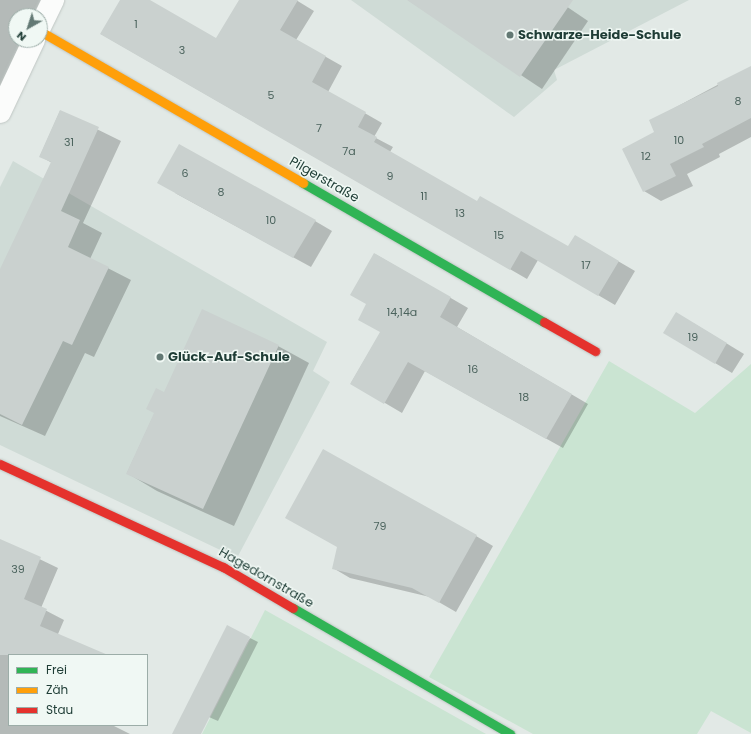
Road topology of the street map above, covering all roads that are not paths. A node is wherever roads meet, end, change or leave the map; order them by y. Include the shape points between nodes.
1 (53, 0) edge
2 (48, 10) edge
3 (48, 36) edge
4 (30, 48) edge
5 (0, 112) edge
6 (595, 351) dead end
7 (0, 464) edge
8 (510, 734) edge

1 - 2 street
3 - 6 street, Pilgerstraße
4 - 5 street
7 - 8 street, Hagedornstraße via 223,567

